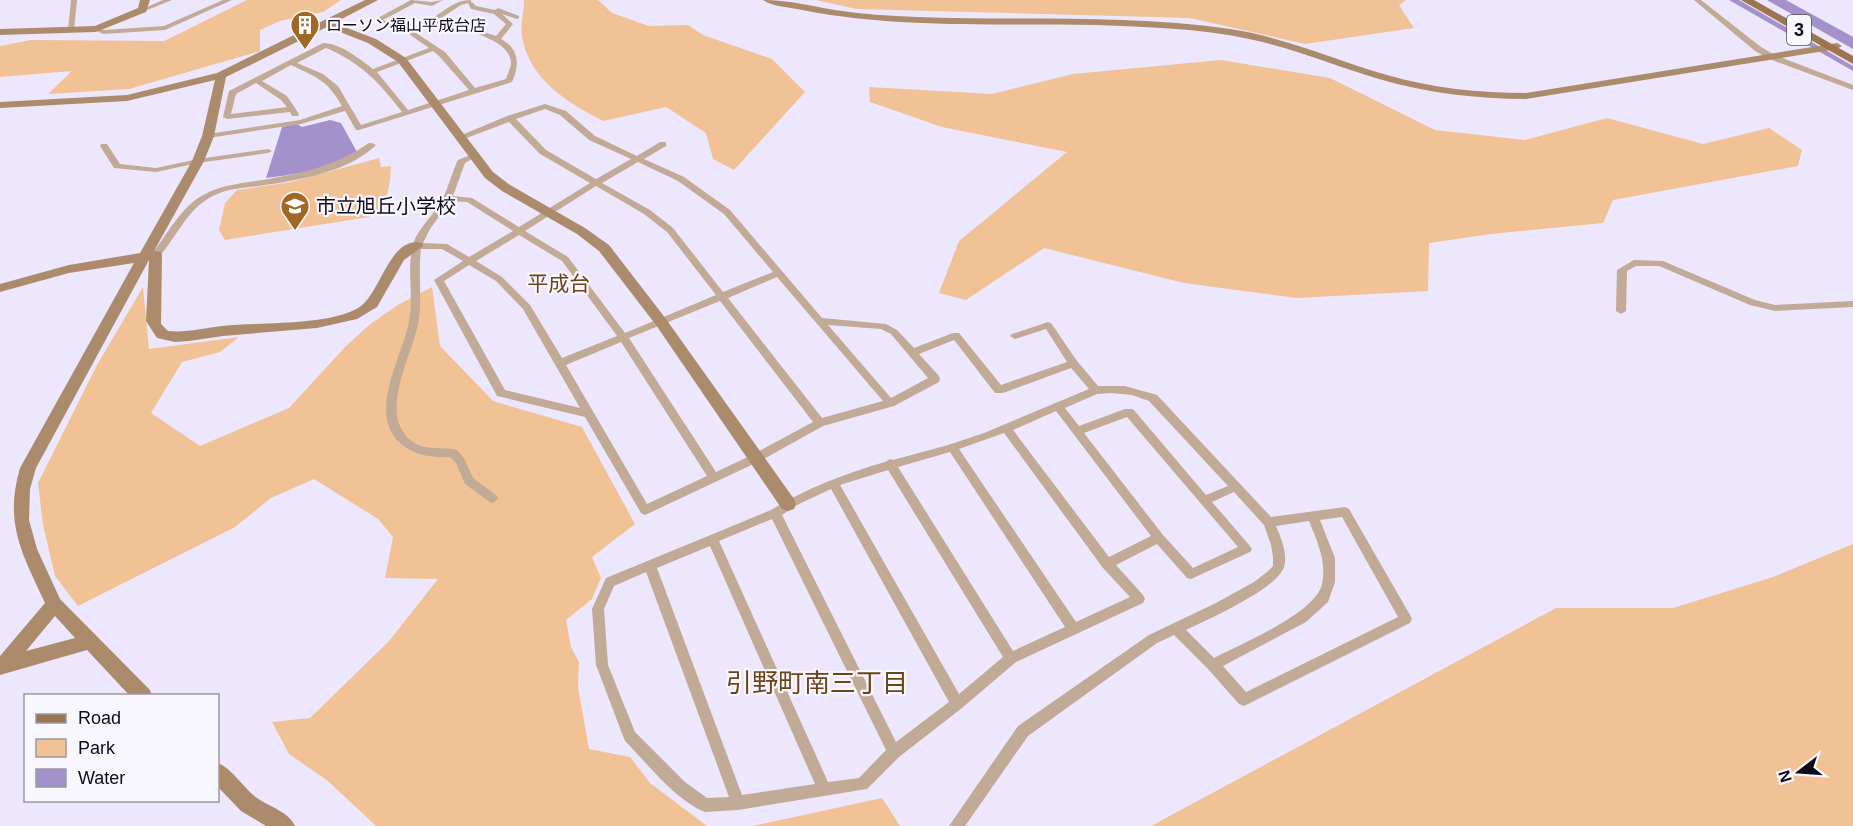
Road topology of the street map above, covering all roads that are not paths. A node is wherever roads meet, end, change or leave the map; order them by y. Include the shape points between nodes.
1 (74, 0) edge
2 (169, 0) edge
3 (229, 0) edge
4 (373, 0) edge
5 (440, 0) edge
6 (768, 0) edge
7 (1697, 0) edge
8 (1746, 0) edge
9 (1756, 0) edge
10 (469, 2) edge
11 (144, 5) edge
12 (517, 17) dead end
13 (432, 21) junction
14 (326, 23) junction
15 (96, 29) junction
16 (72, 30) junction
17 (408, 31) junction
18 (0, 32) edge
19 (498, 38) junction
20 (1833, 46) junction
21 (433, 49) junction
22 (1853, 55) edge
23 (1772, 57) junction
24 (402, 60) junction
25 (1853, 61) edge
26 (292, 63) junction
27 (374, 71) junction
28 (221, 75) junction
29 (256, 80) junction
30 (1853, 88) edge
31 (473, 91) junction
32 (435, 104) junction
33 (0, 105) edge
34 (345, 108) junction
35 (291, 110) junction
36 (407, 113) junction
37 (510, 118) junction
38 (301, 122) junction
39 (208, 136) junction
40 (460, 137) junction
41 (663, 144) dead end
42 (372, 145) dead end
43 (104, 146) dead end
44 (268, 151) dead end
45 (473, 156) junction
46 (638, 158) junction
47 (198, 161) junction
48 (596, 183) junction
49 (448, 198) junction
50 (549, 214) junction
51 (519, 232) junction
52 (417, 246) junction
53 (151, 255) junction
54 (470, 262) junction
55 (778, 273) junction
56 (0, 288) edge
57 (721, 297) junction
58 (1853, 304) edge
59 (1621, 311) dead end
60 (819, 321) junction
61 (661, 322) junction
62 (1015, 336) dead end
63 (623, 337) junction
64 (912, 353) junction
65 (560, 363) junction
66 (1073, 364) junction
67 (1096, 390) junction
68 (890, 403) junction
69 (1058, 406) junction
70 (590, 414) junction
71 (820, 423) junction
72 (1005, 427) junction
73 (1077, 431) junction
74 (952, 447) junction
75 (756, 458) junction
76 (890, 463) junction
77 (714, 477) junction
78 (833, 483) junction
79 (1236, 487) junction
80 (492, 498) dead end
81 (1205, 501) junction
82 (788, 504) junction
83 (775, 513) junction
84 (1313, 516) junction
85 (1269, 522) junction
86 (1160, 538) junction
87 (713, 540) junction
88 (1107, 564) junction
89 (650, 566) junction
90 (54, 604) junction
91 (1176, 629) junction
92 (1074, 630) junction
93 (91, 641) junction
94 (1011, 658) junction
95 (1213, 665) junction
96 (2, 667) edge
97 (140, 694) edge
98 (957, 704) junction
99 (894, 752) junction
100 (219, 774) edge
101 (824, 789) junction
102 (738, 803) junction
103 (285, 826) edge
104 (956, 826) edge

1 - 16 street
2 - 11 street
3 - 15 street via 165,28 104,32
4 - 14 street
5 - 17 street via 432,4 414,1 377,20
6 - 23 street via 871,17 1168,26 1230,32 1416,85 1485,97 1526,96
7 - 23 street
8 - 20 main road, 3
9 - 20 main road, 3
10 - 12 street
10 - 13 street via 459,3
10 - 19 street via 473,8 496,12 510,24
11 - 15 street
13 - 17 street
13 - 19 street
14 - 24 street via 372,41
14 - 28 street
15 - 16 street
16 - 18 street
17 - 21 street
19 - 31 street via 510,49 514,71 509,80
20 - 22 main road, 3
20 - 23 street
20 - 25 main road, 3
21 - 24 street
21 - 31 street via 442,54
23 - 30 street
24 - 27 street
24 - 32 street
26 - 27 street via 326,45
26 - 29 street
26 - 34 street via 335,88
27 - 36 street
28 - 33 street via 127,98
28 - 39 street
29 - 35 street via 284,98
29 - 35 street via 232,93 227,117
31 - 32 street
32 - 36 street
32 - 40 street
34 - 36 street via 359,128
34 - 38 street
35 - 38 street
37 - 40 street
37 - 46 street via 545,106 563,113 592,138
37 - 48 street via 543,152
38 - 39 street
39 - 47 street
40 - 45 street
41 - 46 street
42 - 53 street via 351,160 298,177 223,189 204,197 165,246
43 - 47 street via 117,166 156,170
44 - 47 street
45 - 49 street via 461,162
45 - 50 street via 506,188
46 - 48 street
46 - 55 street via 681,179 727,212
47 - 53 street
48 - 50 street
48 - 57 street via 670,230
49 - 51 street via 469,200
49 - 52 street
50 - 51 street
50 - 61 street via 604,248
51 - 54 street
51 - 63 street via 565,259
52 - 53 street via 398,256 380,298 363,312 256,330 179,336 166,336 153,321
52 - 54 street via 444,246
52 - 80 street via 413,328 399,364 390,415 396,432 411,447 427,453 453,453 469,481
53 - 56 street via 69,269
53 - 90 street via 40,441 22,489 21,520 29,549
54 - 65 street via 515,293
54 - 70 street via 439,280 501,393
55 - 57 street
55 - 60 street
57 - 61 street
57 - 71 street
58 - 59 street via 1775,308 1753,303 1660,263 1634,263 1622,270
60 - 64 street via 883,326 894,332
60 - 68 street
61 - 63 street
61 - 75 street
62 - 66 street via 1048,325
63 - 65 street
63 - 77 street
64 - 66 street via 956,336 999,390
64 - 68 street via 935,379
65 - 70 street
66 - 67 street
67 - 69 street
67 - 79 street via 1136,390 1153,398
68 - 71 street
69 - 72 street
69 - 73 street
70 - 77 street via 645,510
71 - 75 street
72 - 74 street
72 - 88 street
73 - 81 street via 1129,412
73 - 86 street
74 - 76 street
74 - 92 street
75 - 77 street
75 - 82 street
76 - 78 street
76 - 94 street
78 - 82 street
78 - 98 street
79 - 81 street
79 - 85 street
81 - 86 street via 1246,549 1191,574
82 - 83 street
83 - 87 street
83 - 99 street
84 - 85 street
84 - 95 street via 1329,558 1329,582 1323,598 1302,618
84 - 95 street via 1345,512 1406,619 1244,700
85 - 91 street via 1278,548 1278,568 1266,581
86 - 88 street
87 - 89 street
87 - 101 street
88 - 92 street via 1138,599
89 - 102 street
89 - 102 street via 610,582 598,609 602,665 630,736 680,787 705,804
90 - 93 street
90 - 96 street
91 - 95 street
91 - 104 street via 1153,639 1023,731
92 - 94 street
93 - 96 street
93 - 97 street
94 - 98 street
98 - 99 street
99 - 101 street via 862,784
100 - 103 street via 248,804
101 - 102 street

